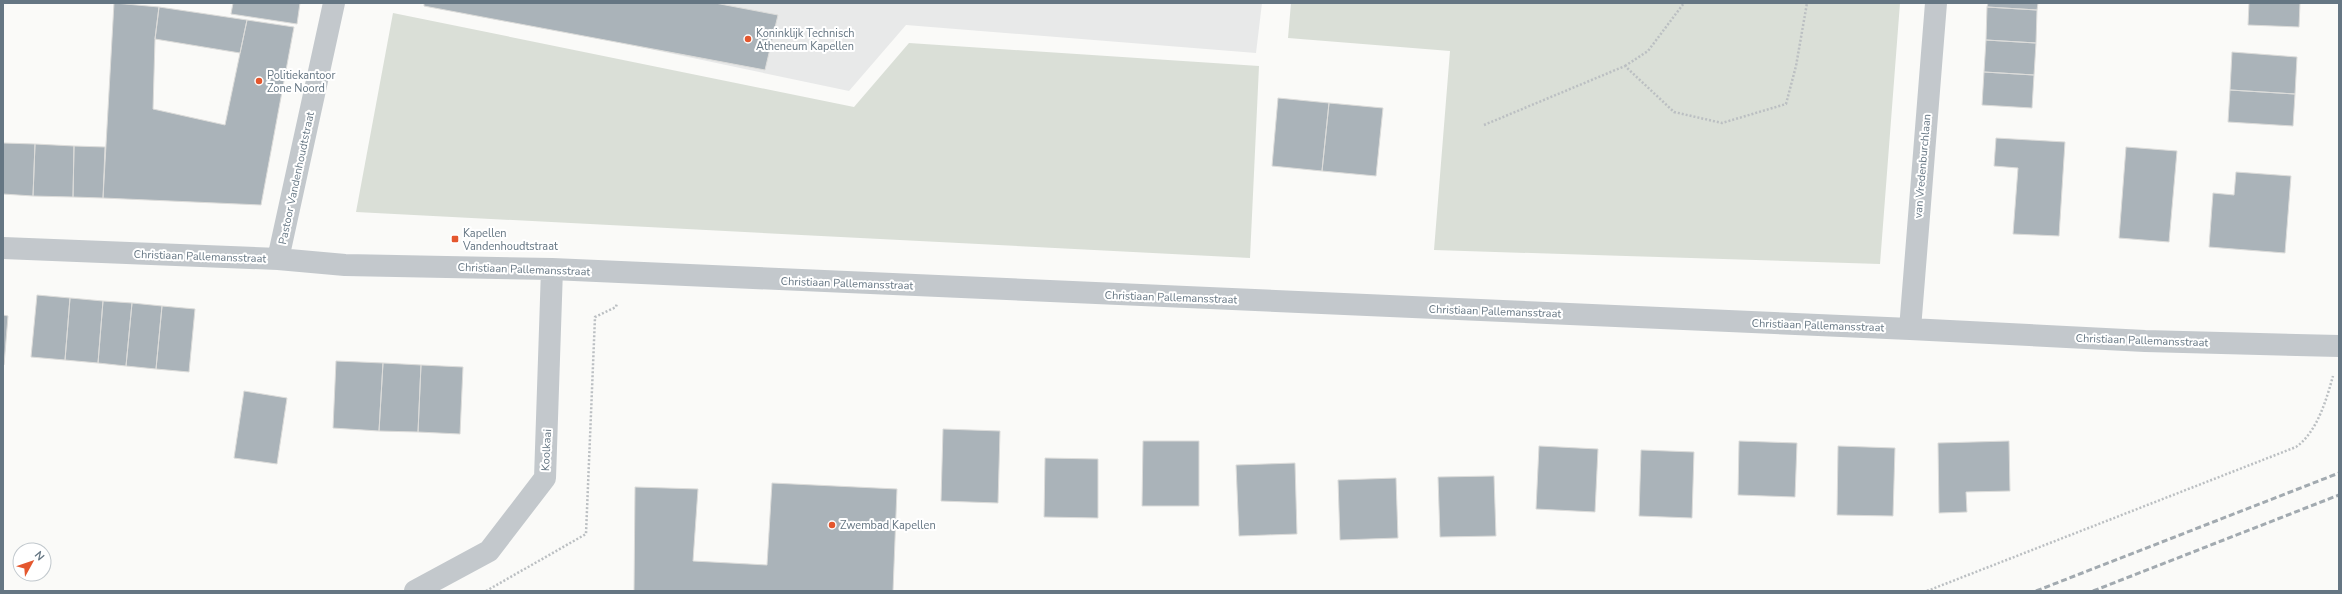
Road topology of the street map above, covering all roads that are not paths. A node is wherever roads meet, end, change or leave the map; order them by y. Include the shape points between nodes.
1 (334, 3) edge
2 (1936, 3) edge
3 (3, 248) edge
4 (278, 259) junction
5 (552, 269) junction
6 (1910, 329) junction
7 (2339, 346) edge
8 (414, 591) edge

1 - 4 street, Pastoor Vandenhoudtstraat
2 - 6 street, van Vredenburchlaan
3 - 4 street, Christiaan Pallemansstraat
4 - 5 street, Christiaan Pallemansstraat via 345,265
5 - 6 street, Christiaan Pallemansstraat
5 - 8 street, Koolkaai via 545,478 489,551
6 - 7 street, Christiaan Pallemansstraat via 2145,341

